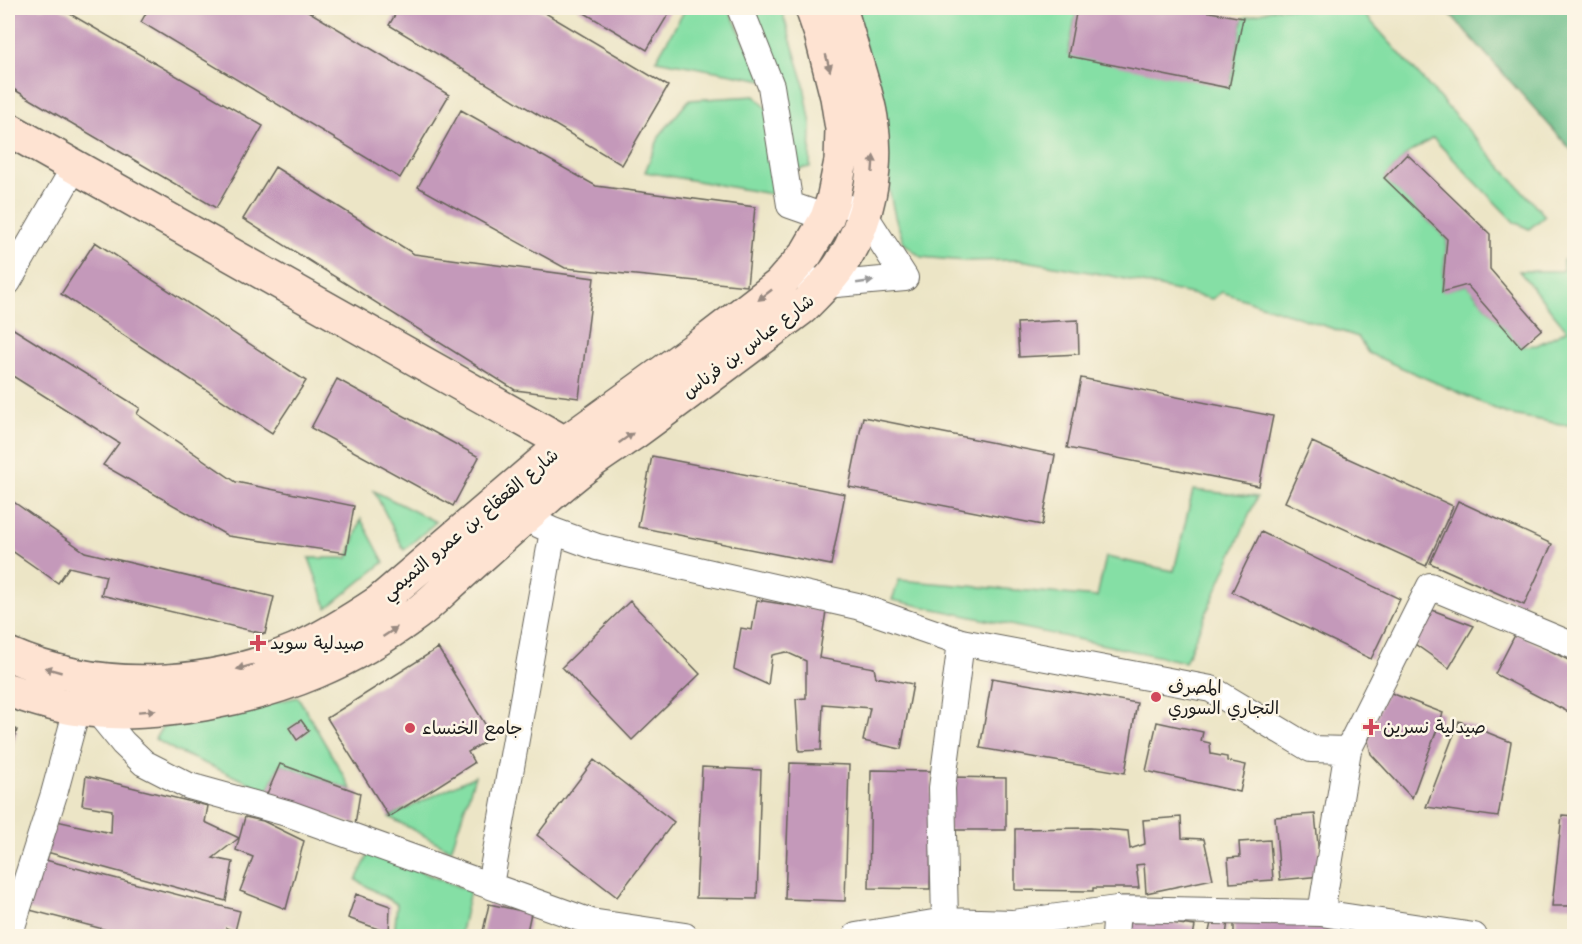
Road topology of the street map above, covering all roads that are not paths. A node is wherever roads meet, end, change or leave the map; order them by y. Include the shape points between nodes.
1 (740, 8) edge
2 (812, 8) edge
3 (840, 8) edge
4 (8, 129) edge
5 (74, 168) junction
6 (830, 209) junction
7 (864, 214) junction
8 (793, 270) junction
9 (8, 282) edge
10 (825, 285) junction
11 (571, 457) junction
12 (539, 525) junction
13 (961, 642) junction
14 (1575, 646) edge
15 (8, 654) edge
16 (8, 690) edge
17 (87, 710) junction
18 (1348, 750) junction
19 (490, 885) junction
20 (1117, 909) junction
21 (1321, 913) junction
22 (945, 921) junction
23 (9, 936) edge
24 (685, 936) edge
25 (856, 936) edge
26 (1115, 936) edge
27 (1474, 936) edge

1 - 6 street via 771,86 790,205
2 -> 6 main road, شارع عباس بن فرناس via 842,129 842,161
7 -> 3 main road, شارع عباس بن فرناس via 872,183 871,117
4 - 5 main road, شارع القعقاع بن عمرو التميمي
5 - 9 street
5 - 11 main road, شارع القعقاع بن عمرو التميمي
6 - 7 street via 849,205
6 - 8 main road, شارع عباس بن فرناس
7 - 10 main road, شارع عباس بن فرناس via 841,264
10 -> 7 street via 905,278
8 - 10 street
8 -> 11 main road, شارع عباس بن فرناس
11 -> 10 main road, شارع عباس بن فرناس via 633,433 802,309
11 - 12 main road, شارع القعقاع بن عمرو التميمي
11 -> 15 main road, شارع القعقاع بن عمرو التميمي via 379,602 343,626 264,662 204,676 142,682 77,676
12 - 13 street via 597,547 857,606
17 -> 12 main road, شارع القعقاع بن عمرو التميمي via 124,713 199,705 247,696 319,671 387,634
12 - 19 street
13 - 18 street via 1211,689 1311,749
13 - 22 street via 942,788
14 - 18 street via 1430,586
16 - 17 main road, شارع القعقاع بن عمرو التميمي
17 - 19 street via 144,763 189,786 290,814
17 - 23 street via 54,794
18 - 21 street
19 - 24 street via 591,922
20 - 21 street
20 - 22 street via 1013,923
20 - 26 street
21 - 27 street
22 - 25 street

